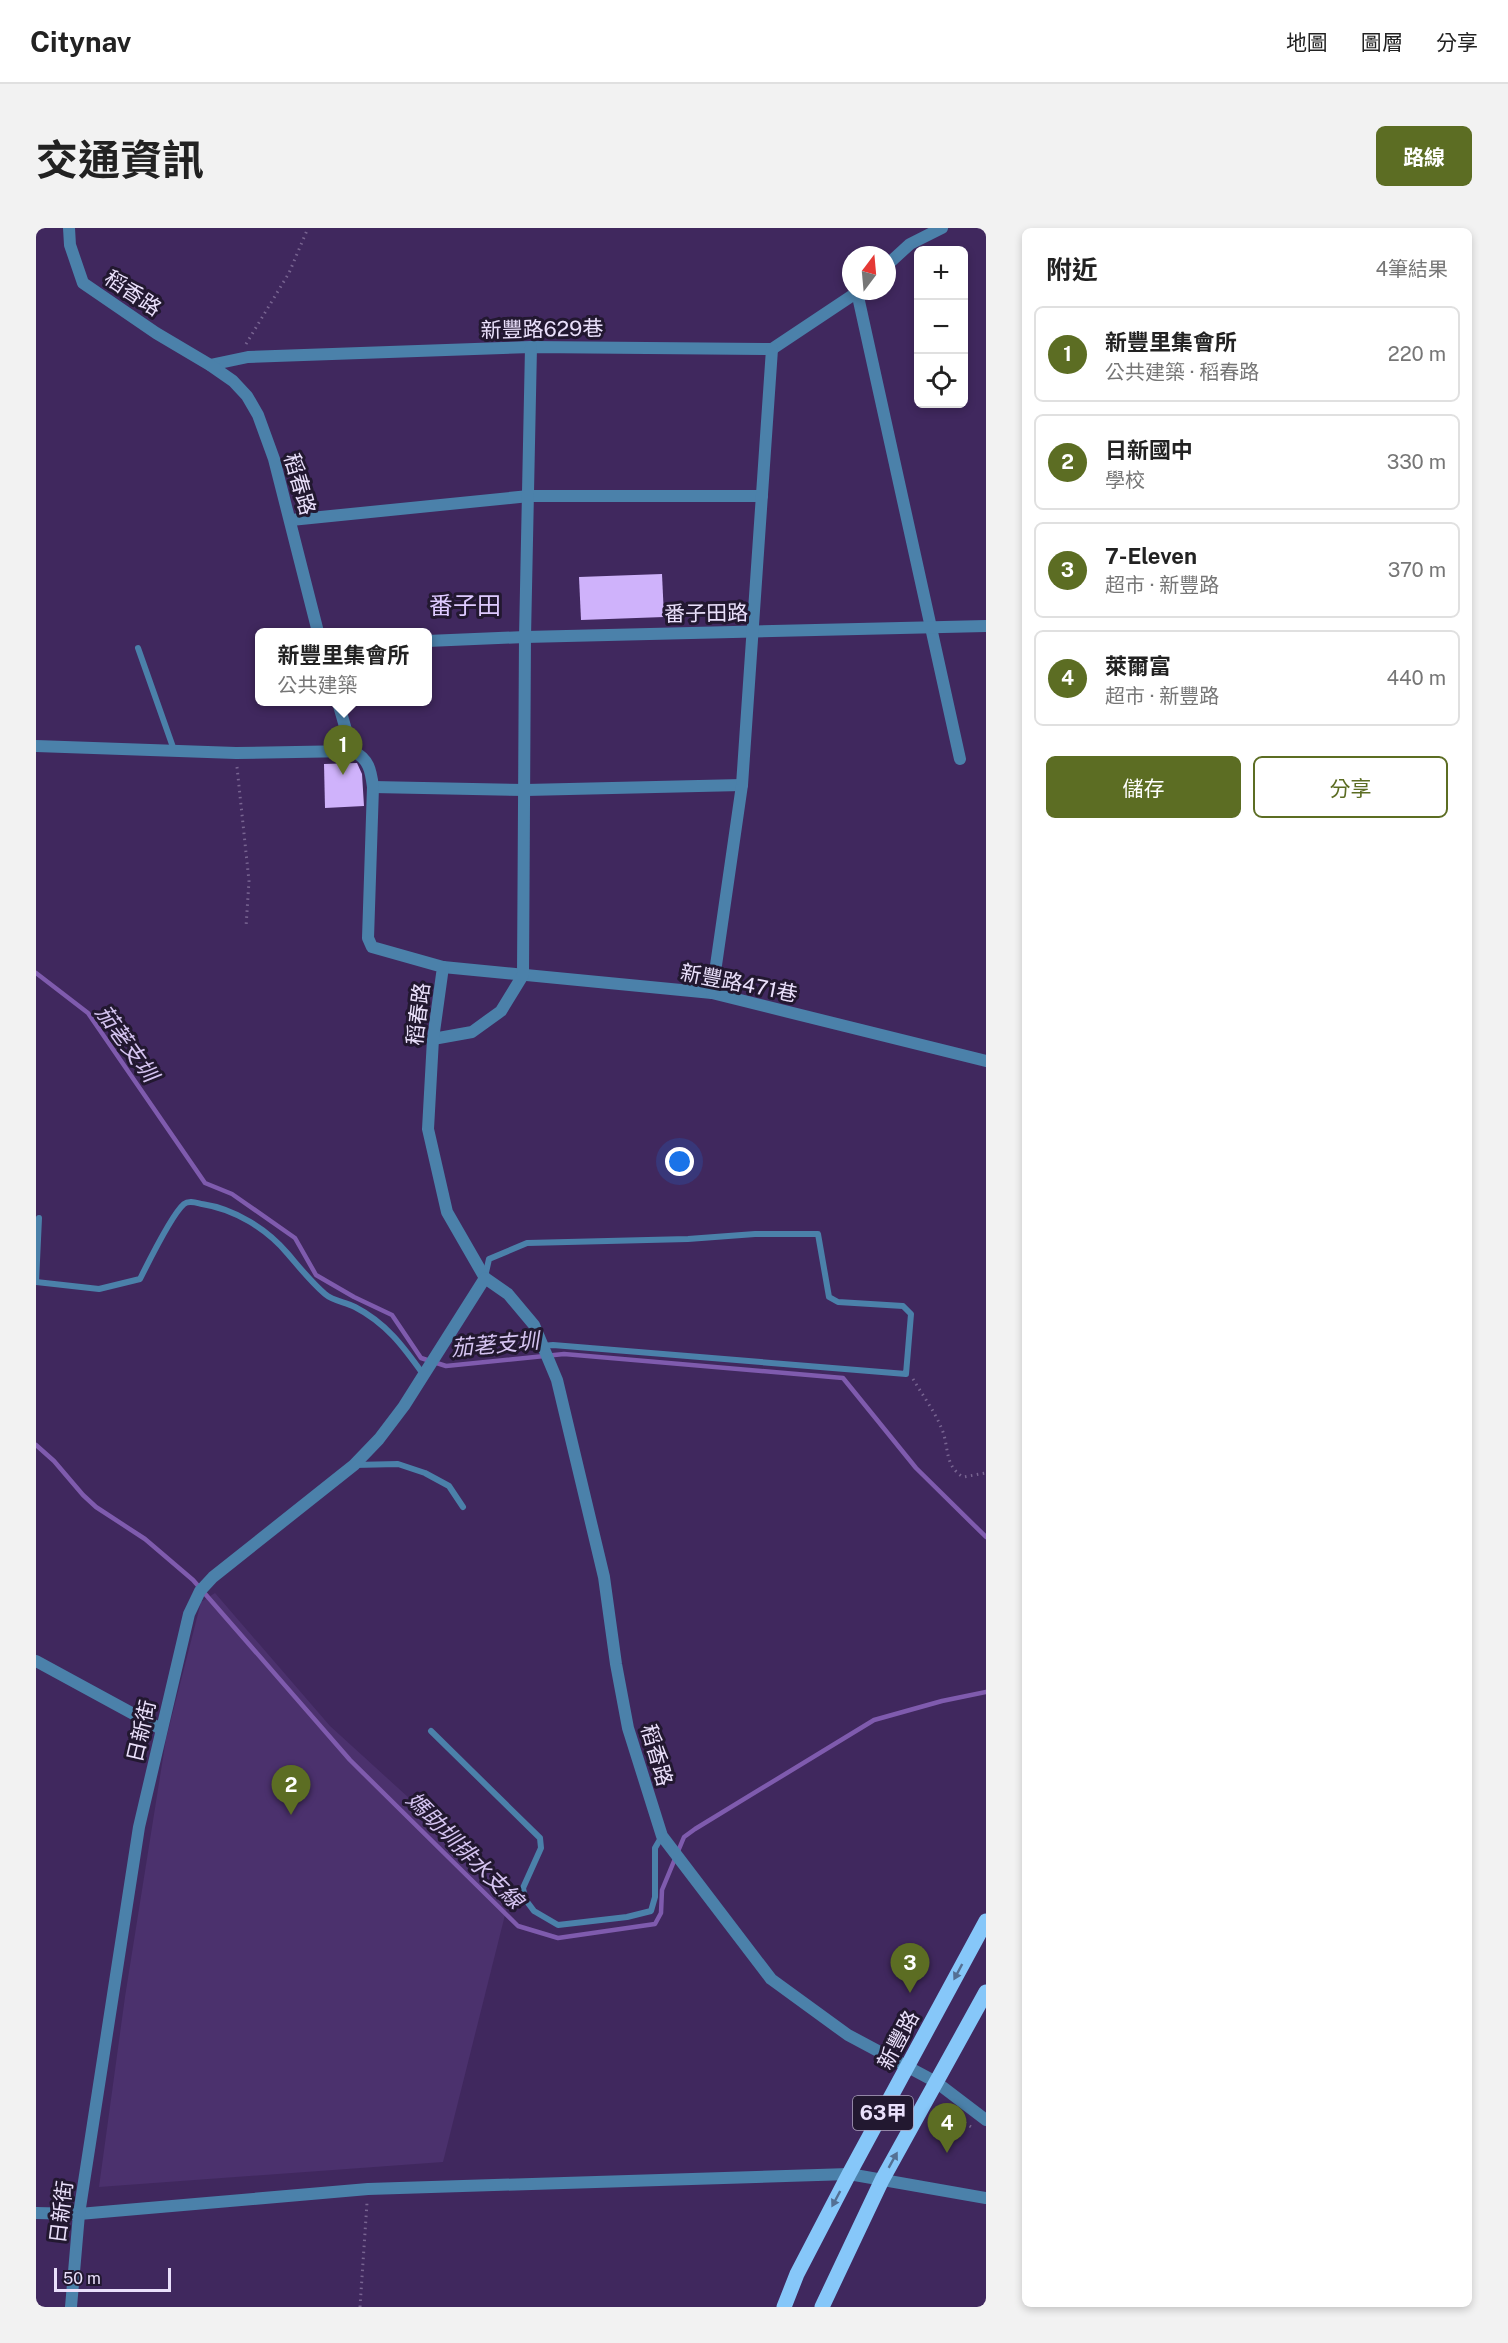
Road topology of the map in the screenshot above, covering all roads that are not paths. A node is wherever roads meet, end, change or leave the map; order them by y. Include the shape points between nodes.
1 (69, 228) edge
2 (942, 228) edge
3 (896, 257) edge
4 (846, 300) edge
5 (860, 300) edge
6 (531, 347) junction
7 (772, 349) junction
8 (210, 365) junction
9 (529, 496) junction
10 (762, 496) junction
11 (291, 520) junction
12 (929, 626) junction
13 (986, 626) edge
14 (317, 628) edge
15 (752, 631) junction
16 (525, 637) junction
17 (432, 641) edge
18 (138, 648) dead end
19 (339, 706) edge
20 (36, 746) edge
21 (174, 751) junction
22 (352, 751) junction
23 (960, 759) dead end
24 (742, 785) junction
25 (373, 787) junction
26 (526, 790) junction
27 (443, 967) junction
28 (523, 975) junction
29 (712, 993) junction
30 (433, 1039) junction
31 (986, 1061) edge
32 (39, 1218) dead end
33 (485, 1278) junction
34 (36, 1282) edge
35 (542, 1346) junction
36 (423, 1374) junction
37 (354, 1465) junction
38 (463, 1507) dead end
39 (36, 1661) edge
40 (161, 1729) junction
41 (431, 1731) dead end
42 (662, 1836) junction
43 (986, 1921) edge
44 (986, 1992) edge
45 (908, 2065) junction
46 (936, 2082) junction
47 (986, 2121) edge
48 (849, 2174) junction
49 (882, 2180) junction
50 (986, 2198) edge
51 (36, 2213) edge
52 (79, 2214) junction
53 (71, 2307) edge
54 (784, 2307) edge
55 (822, 2307) edge

1 - 8 street, 稻香路 via 70,245 83,283
2 - 3 street via 910,244
4 - 7 street
5 - 12 street
6 - 7 street, 新豐路629巷
6 - 8 street, 新豐路629巷 via 248,357
6 - 9 street
7 - 10 street
8 - 11 street, 稻春路 via 234,381 258,415
9 - 10 street
9 - 11 street
9 - 16 street
10 - 15 street
11 - 14 street, 稻春路
12 - 13 street, 番子田路
12 - 15 street, 番子田路
12 - 23 street
15 - 16 street, 番子田路
15 - 24 street
16 - 17 street, 番子田路
16 - 26 street
18 - 21 lane
19 - 22 street, 稻春路
20 - 21 street
21 - 22 street
22 - 25 street, 稻春路 via 361,754 370,767
24 - 26 street
24 - 29 street
25 - 26 street
25 - 27 street, 稻春路 via 368,938 372,947
26 - 28 street
27 - 28 street, 新豐路471巷
27 - 30 street, 稻春路
28 - 29 street, 新豐路471巷
28 - 30 street via 501,1011 472,1032
29 - 31 street, 新豐路471巷
30 - 33 street, 稻春路 via 428,1130 447,1212
32 - 34 lane
33 - 35 street, 稻香路 via 508,1294 534,1325
33 - 35 lane via 489,1259 527,1243 818,1234 829,1297 838,1302 903,1306 911,1314 906,1374
33 - 36 street, 日新街
34 - 36 lane via 99,1289 140,1279 184,1204 209,1205 241,1216 256,1226 287,1252 328,1297 356,1308 394,1335
35 - 42 street, 稻香路 via 557,1380 589,1509 628,1728
36 - 37 street, 日新街 via 392,1423
37 - 38 lane via 398,1464 425,1473 449,1486
37 - 40 street, 日新街 via 200,1591 189,1614
39 - 40 street
40 - 52 street, 日新街 via 139,1827
41 - 42 lane via 540,1838 541,1848 523,1888 525,1899 534,1911 558,1924 651,1911 655,1897 655,1848
42 - 45 street, 稻香路 via 771,1979 848,2035
43 -> 45 main road, 新豐路 / 63甲
44 - 46 main road, 63甲
45 - 46 street, 稻香路
45 - 48 main road, 新豐路 / 63甲
46 - 47 street, 稻香路
49 -> 46 main road, 63甲
48 - 49 street
48 - 52 street via 368,2189
48 -> 54 main road, 新豐路 / 63甲
49 - 50 street
49 - 55 main road, 63甲
51 - 52 street
52 - 53 street, 日新街

